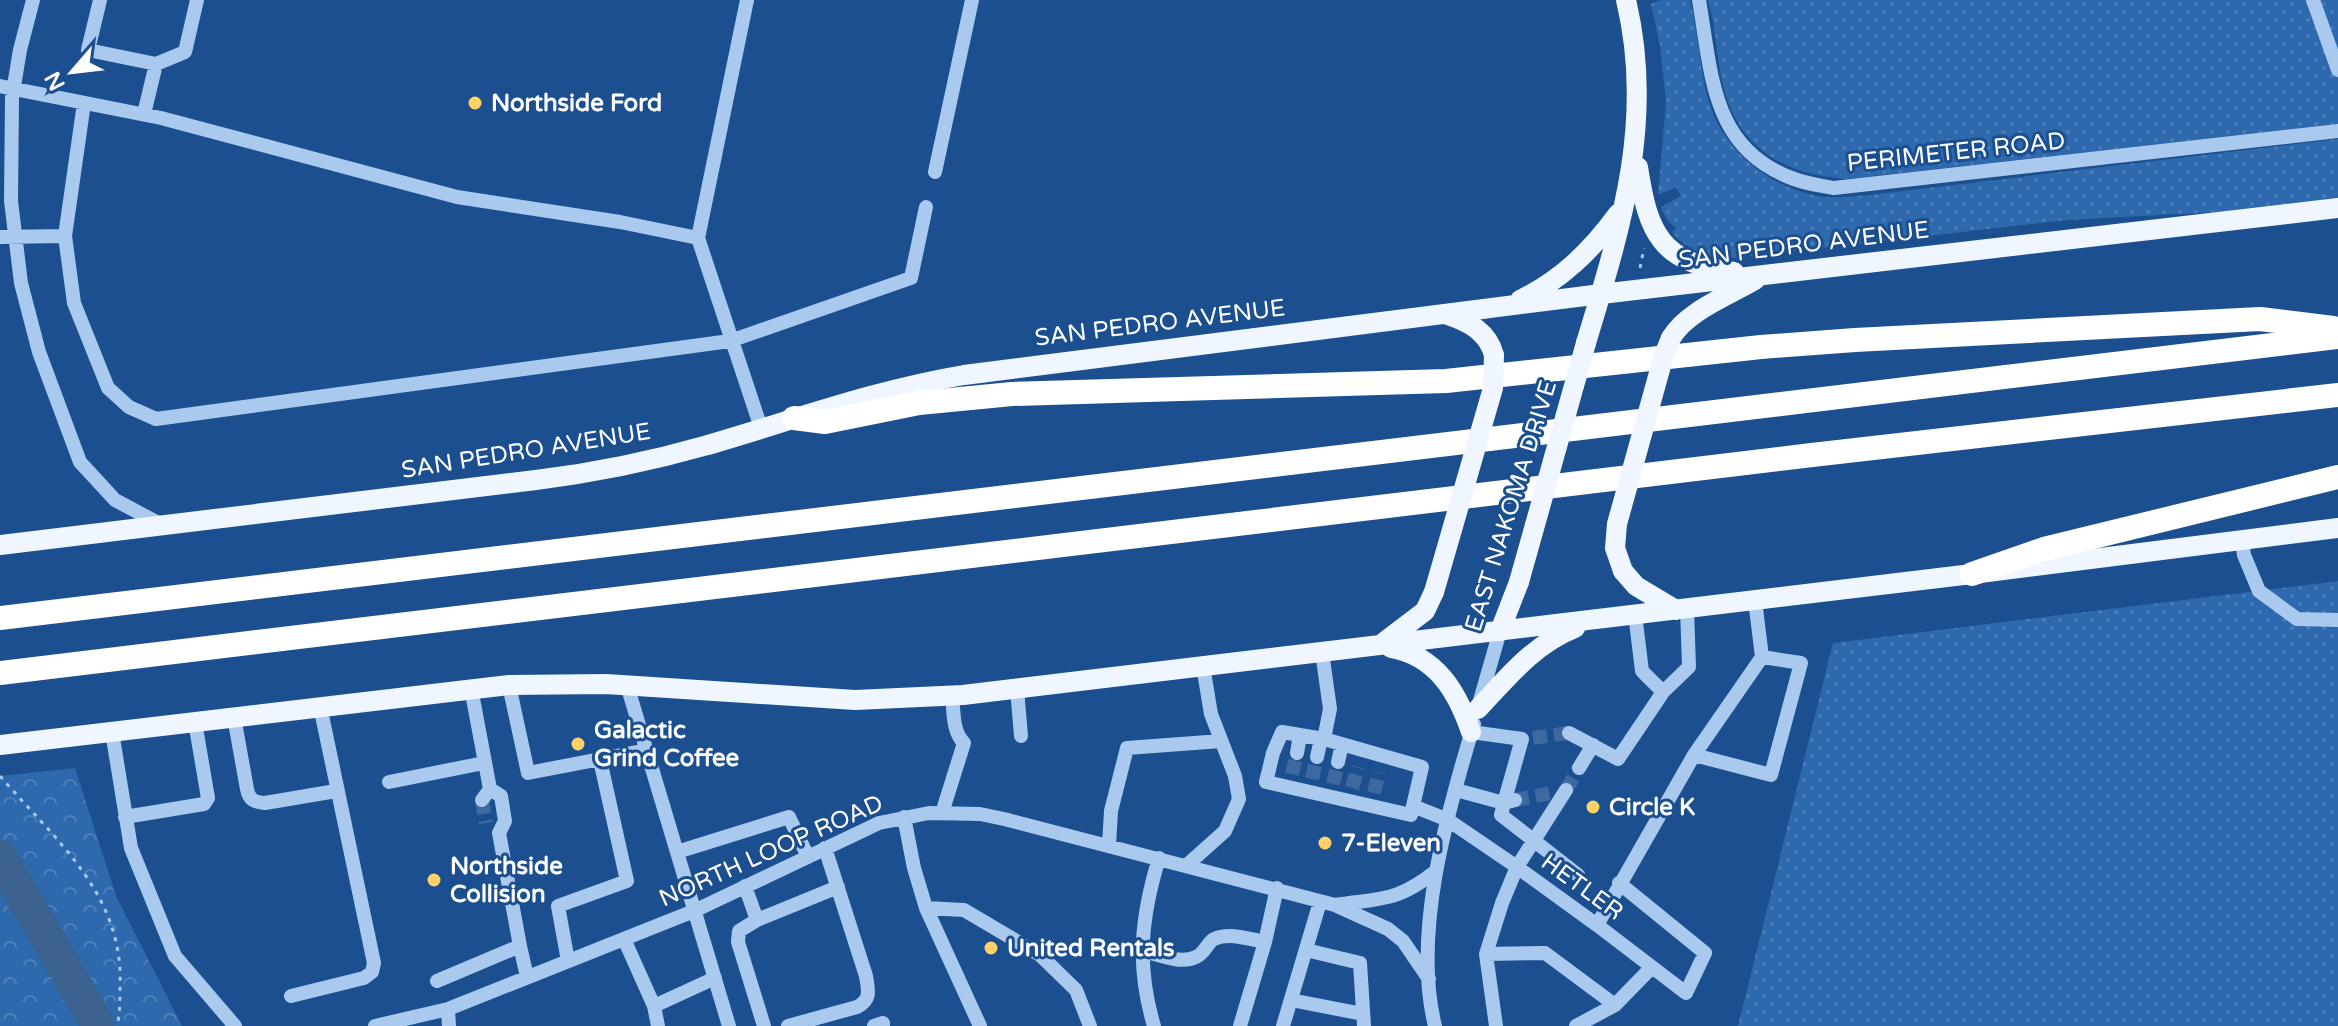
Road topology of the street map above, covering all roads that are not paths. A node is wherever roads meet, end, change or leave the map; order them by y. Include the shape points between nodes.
1 (33, 0) edge
2 (100, 0) edge
3 (197, 0) edge
4 (747, 0) edge
5 (972, 0) edge
6 (1626, 0) edge
7 (1699, 0) edge
8 (2313, 0) edge
9 (156, 64) junction
10 (2338, 70) edge
11 (7, 88) edge
12 (84, 103) junction
13 (144, 114) junction
14 (2338, 131) edge
15 (1635, 151) junction
16 (935, 172) dead end
17 (1625, 205) junction
18 (926, 207) dead end
19 (2338, 208) edge
20 (65, 236) junction
21 (7, 237) edge
22 (698, 238) junction
23 (1762, 276) junction
24 (1601, 294) junction
25 (1504, 308) junction
26 (1446, 315) junction
27 (2338, 329) edge
28 (2338, 337) edge
29 (730, 341) junction
30 (2338, 395) edge
31 (794, 418) junction
32 (761, 428) junction
33 (2338, 477) edge
34 (162, 525) junction
35 (2338, 528) edge
36 (2242, 541) junction
37 (0, 545) edge
38 (1972, 574) junction
39 (1755, 600) junction
40 (1682, 609) junction
41 (1635, 614) junction
42 (0, 618) edge
43 (1596, 619) junction
44 (2338, 620) edge
45 (1500, 631) junction
46 (1380, 645) junction
47 (1322, 652) junction
48 (1762, 657) junction
49 (1203, 666) junction
50 (4, 673) edge
51 (509, 685) junction
52 (627, 685) junction
53 (471, 688) junction
54 (1017, 689) junction
55 (1663, 692) junction
56 (952, 696) junction
57 (320, 706) junction
58 (1478, 709) junction
59 (234, 717) junction
60 (195, 722) junction
61 (112, 732) junction
62 (1471, 732) junction
63 (1569, 733) tunnel mouth
64 (1300, 735) junction
65 (1021, 736) dead end
66 (1323, 739) junction
67 (1221, 741) junction
68 (1342, 744) junction
69 (0, 745) edge
70 (1593, 745) junction
71 (647, 750) junction
72 (1362, 750) junction
73 (1297, 753) tunnel mouth
74 (1694, 755) junction
75 (1384, 756) junction
76 (1317, 757) tunnel mouth
77 (600, 760) junction
78 (1338, 762) tunnel mouth
79 (484, 763) junction
80 (1358, 767) tunnel mouth
81 (1579, 768) tunnel mouth
82 (1379, 772) tunnel mouth
83 (389, 782) dead end
84 (1456, 790) junction
85 (336, 791) junction
86 (1552, 793) tunnel mouth
87 (1510, 802) junction
88 (1413, 806) junction
89 (942, 813) junction
90 (125, 817) junction
91 (904, 817) junction
92 (1448, 820) junction
93 (486, 823) tunnel mouth
94 (499, 833) junction
95 (1535, 841) junction
96 (1109, 845) junction
97 (825, 848) junction
98 (677, 852) junction
99 (808, 857) junction
100 (1159, 858) junction
101 (1187, 865) junction
102 (1517, 867) junction
103 (1436, 871) junction
104 (1578, 875) dead end
105 (1619, 883) junction
106 (745, 886) junction
107 (838, 887) junction
108 (1277, 888) junction
109 (1327, 904) junction
110 (926, 908) junction
111 (694, 911) junction
112 (757, 920) junction
113 (1597, 925) junction
114 (624, 939) junction
115 (1265, 942) junction
116 (520, 946) junction
117 (1140, 950) junction
118 (1306, 950) junction
119 (1486, 954) junction
120 (568, 961) junction
121 (1652, 967) junction
122 (527, 977) junction
123 (715, 978) junction
124 (1429, 979) junction
125 (437, 981) dead end
126 (291, 996) dead end
127 (1291, 1000) junction
128 (1615, 1005) junction
129 (654, 1006) junction
130 (448, 1009) junction
131 (1363, 1020) edge
132 (235, 1024) edge
133 (375, 1026) edge
134 (449, 1026) edge
135 (658, 1026) edge
136 (729, 1026) edge
137 (764, 1026) edge
138 (788, 1026) edge
139 (874, 1026) edge
140 (883, 1026) edge
141 (980, 1026) edge
142 (1090, 1026) edge
143 (1154, 1026) edge
144 (1240, 1026) edge
145 (1283, 1026) edge
146 (1435, 1026) edge
147 (1496, 1026) edge
148 (1576, 1026) edge

1 - 11 street
2 - 9 street via 88,50
3 - 9 street via 185,52
4 - 22 street
5 - 16 street
6 - 15 main road, EAST NAKOMA DRIVE via 1637,55
7 - 14 street, PERIMETER ROAD via 1720,111 1740,142 1764,164 1797,180 1834,188
8 - 10 street
9 - 13 street
11 - 12 street
11 - 21 street
12 - 13 street
12 - 20 street
13 - 22 street via 457,197
15 - 17 main road, EAST NAKOMA DRIVE
15 - 23 main road via 1644,206 1666,247 1702,267
17 - 24 main road, EAST NAKOMA DRIVE
17 - 25 main road via 1598,241 1563,273
18 - 29 street via 911,278
19 - 23 main road, SAN PEDRO AVENUE
20 - 21 street
20 - 29 street via 74,303 108,388 129,407 156,419
21 - 34 street via 39,352 80,462 115,500
22 - 29 street
23 - 24 main road, SAN PEDRO AVENUE
23 - 40 main road, bridge via 1691,317 1671,338 1617,524 1615,548 1623,571 1636,586
24 - 25 main road, SAN PEDRO AVENUE
24 - 45 main road, EAST NAKOMA DRIVE, bridge via 1519,582
25 - 26 main road, SAN PEDRO AVENUE
26 - 31 main road, SAN PEDRO AVENUE via 964,375 894,388
26 - 46 main road, bridge via 1481,331 1489,341 1493,388 1434,592 1425,611
27 - 31 highway via 2260,319 1855,340 1446,381 1012,394 919,403 825,422
28 - 42 highway
29 - 32 street
30 - 50 highway
31 - 32 main road, SAN PEDRO AVENUE
32 - 34 main road, SAN PEDRO AVENUE via 671,455 571,476
33 - 38 highway via 2044,549
34 - 37 main road, SAN PEDRO AVENUE
35 - 36 main road
36 - 38 main road
36 - 44 street via 2259,591 2297,619
38 - 39 main road
39 - 40 main road
39 - 48 street
40 - 41 main road
40 - 55 street via 1689,667
41 - 43 main road
41 - 55 street via 1642,671
43 - 45 main road
43 - 58 main road via 1546,641
45 - 46 main road
45 - 58 street, EAST NAKOMA DRIVE
46 - 47 main road
46 - 62 main road via 1418,656 1438,671 1457,697
47 - 49 main road
47 - 66 street via 1330,709
48 - 74 street
48 - 74 street via 1801,663 1771,775
49 - 54 main road
49 - 67 street
51 - 52 main road
51 - 53 main road
51 - 77 street via 528,773
52 - 56 main road via 855,700
52 - 71 street
53 - 57 main road
53 - 79 street
54 - 56 main road
54 - 65 street
55 - 70 street via 1618,759
56 - 89 street via 956,728 964,743
57 - 59 main road
57 - 85 street
58 - 62 street, EAST NAKOMA DRIVE
59 - 60 main road
59 - 85 street via 247,789 255,802
60 - 61 main road
60 - 90 street via 208,798 204,804
61 - 69 main road
61 - 90 street
62 - 84 street, EAST NAKOMA DRIVE
62 - 87 street via 1527,738
63 - 70 street
64 - 66 street
64 - 73 street
64 - 88 street via 1282,732 1266,782 1290,781 1372,799 1411,815
66 - 68 street
66 - 76 street
67 - 96 street via 1127,748 1111,811
67 - 101 street via 1239,799 1225,831
68 - 72 street
68 - 78 street
70 - 81 street
71 - 77 street
71 - 98 street
72 - 75 street
72 - 80 street
74 - 105 street
75 - 82 street
75 - 88 street via 1422,767
77 - 120 street via 627,881 558,906
79 - 83 street
79 - 94 street via 486,794 501,796 505,821
84 - 87 street
84 - 92 street, EAST NAKOMA DRIVE
85 - 126 street via 374,963 364,978
86 - 95 street via 1566,790
87 - 95 street via 1501,815
88 - 92 street, HETLER
89 - 91 street, NORTH LOOP ROAD
89 - 96 street, NORTH LOOP ROAD via 980,814
90 - 132 street via 131,848 175,956
91 - 97 street, NORTH LOOP ROAD
91 - 110 street
92 - 102 street, HETLER
92 - 103 street, EAST NAKOMA DRIVE
93 - 94 street
94 - 116 street
95 - 102 street
95 - 104 street
96 - 100 street, NORTH LOOP ROAD
97 - 99 street, NORTH LOOP ROAD
97 - 107 street
98 - 99 street via 789,817
98 - 111 street
99 - 106 street, NORTH LOOP ROAD
100 - 101 street, NORTH LOOP ROAD
100 - 117 street via 1147,896
101 - 108 street, NORTH LOOP ROAD
102 - 113 street, HETLER
102 - 119 street
103 - 109 street, NORTH LOOP ROAD via 1388,900
103 - 124 street, EAST NAKOMA DRIVE
105 - 113 street
105 - 121 street, HETLER via 1705,953 1686,993
106 - 111 street, NORTH LOOP ROAD
106 - 112 street
107 - 112 street
107 - 138 street via 869,997 857,1007
108 - 109 street, NORTH LOOP ROAD
108 - 115 street
109 - 118 street
109 - 124 street, NORTH LOOP ROAD via 1388,929
110 - 141 street
110 - 142 street via 964,910 1040,955 1076,990
111 - 114 street, NORTH LOOP ROAD
111 - 123 street
112 - 137 street via 739,931 738,942
113 - 121 street, HETLER
114 - 120 street, NORTH LOOP ROAD
114 - 129 street
115 - 117 street via 1217,938 1204,952 1185,959
115 - 144 street
116 - 122 street
116 - 125 street
117 - 143 street
118 - 127 street
118 - 131 street via 1360,963
119 - 128 street via 1545,953
119 - 147 street
120 - 122 street, NORTH LOOP ROAD
121 - 128 street
122 - 130 street, NORTH LOOP ROAD
123 - 129 street
123 - 136 street
124 - 146 street, EAST NAKOMA DRIVE
127 - 131 street
127 - 145 street
128 - 148 street
129 - 135 street
130 - 133 street, NORTH LOOP ROAD
130 - 134 street
139 - 140 street

